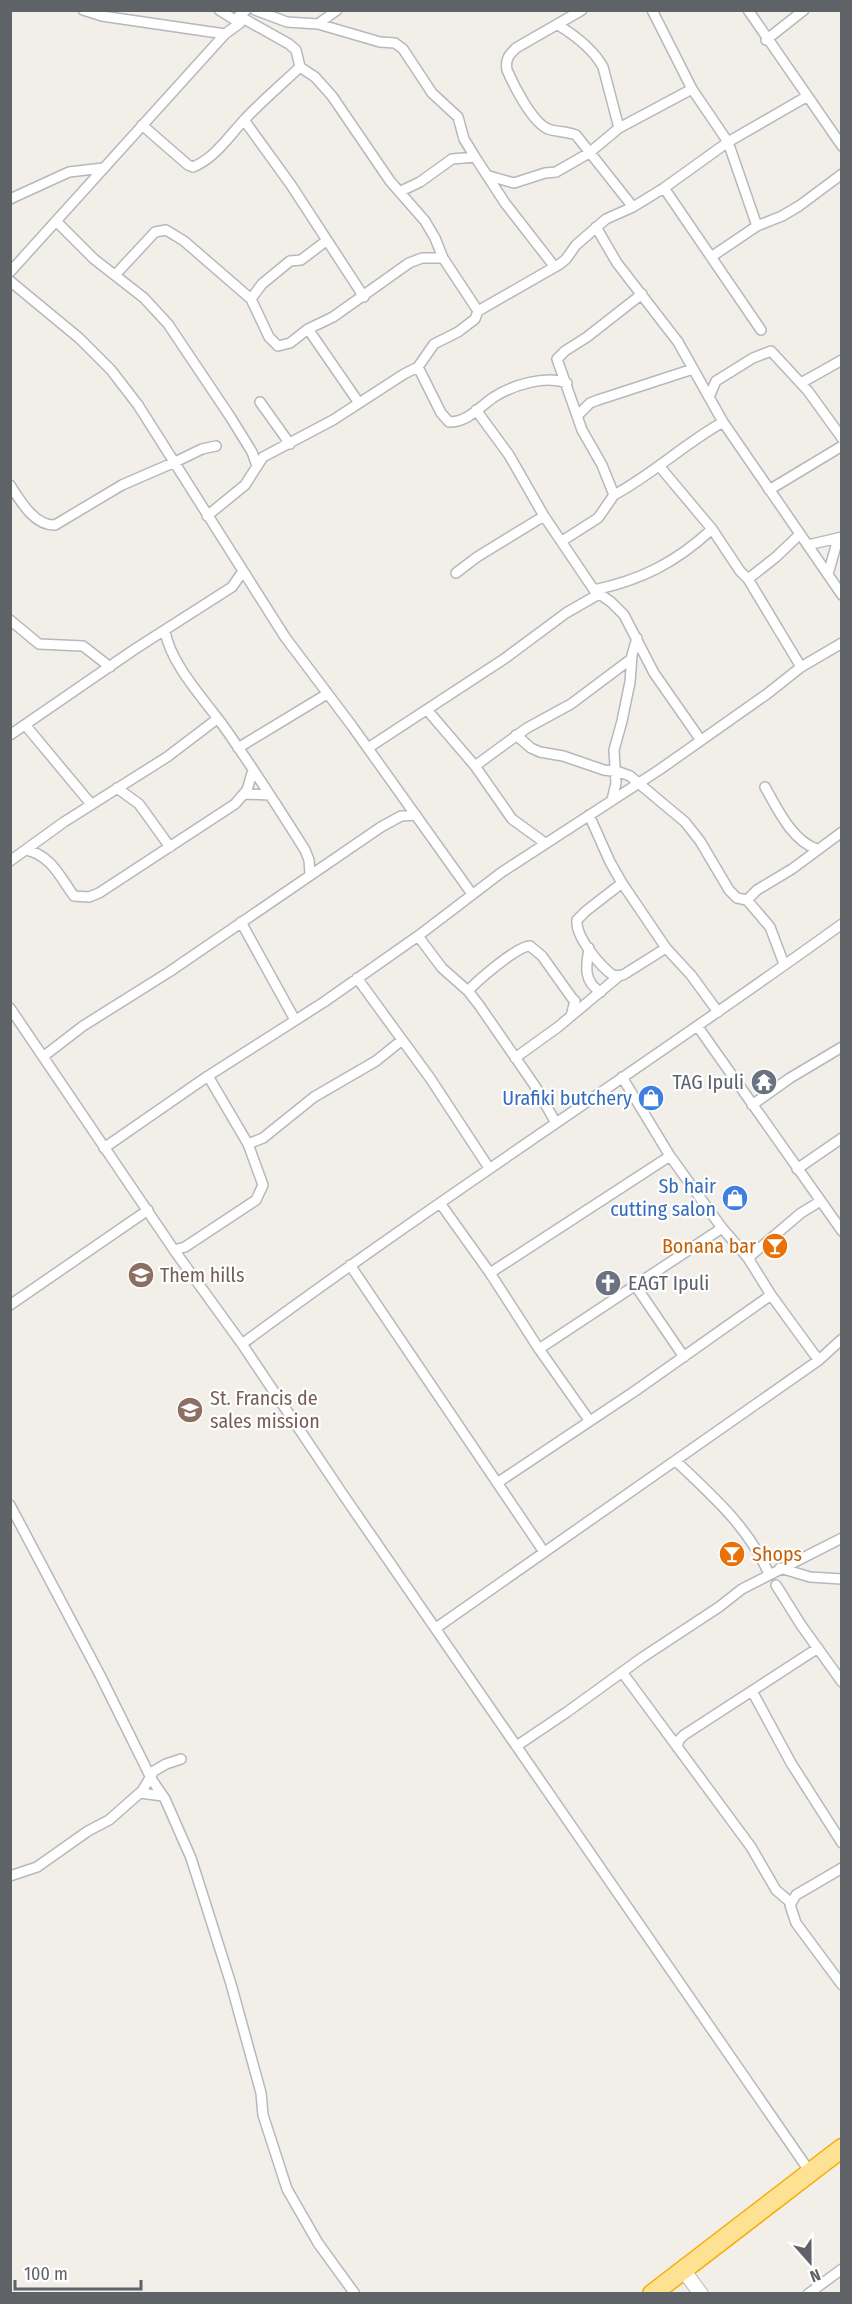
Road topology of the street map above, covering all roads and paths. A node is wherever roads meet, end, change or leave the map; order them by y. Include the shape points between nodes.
1 (83, 10) edge
2 (219, 10) edge
3 (255, 10) edge
4 (337, 10) edge
5 (582, 10) edge
6 (652, 10) edge
7 (748, 10) edge
8 (804, 10) edge
9 (242, 16) edge
10 (318, 24) junction
11 (558, 25) junction
12 (225, 34) junction
13 (766, 40) junction
14 (300, 67) junction
15 (692, 89) junction
16 (806, 97) junction
17 (244, 120) junction
18 (142, 125) junction
19 (619, 128) junction
20 (728, 142) junction
21 (842, 146) edge
22 (589, 153) junction
23 (475, 157) junction
24 (103, 168) junction
25 (842, 174) edge
26 (489, 176) junction
27 (664, 188) junction
28 (401, 191) junction
29 (10, 199) edge
30 (633, 207) junction
31 (56, 221) junction
32 (757, 226) junction
33 (596, 227) junction
34 (326, 241) junction
35 (711, 257) junction
36 (443, 258) junction
37 (554, 266) junction
38 (10, 272) edge
39 (116, 274) junction
40 (10, 281) edge
41 (642, 294) junction
42 (364, 297) junction
43 (251, 299) junction
44 (478, 311) junction
45 (308, 329) junction
46 (760, 330) dead end
47 (842, 360) edge
48 (418, 367) junction
49 (693, 369) junction
50 (567, 383) junction
51 (801, 383) junction
52 (709, 397) junction
53 (260, 402) dead end
54 (359, 403) junction
55 (476, 410) junction
56 (578, 415) junction
57 (723, 422) junction
58 (842, 438) edge
59 (290, 444) junction
60 (216, 446) dead end
61 (842, 446) edge
62 (175, 462) junction
63 (256, 466) junction
64 (660, 467) junction
65 (10, 485) edge
66 (769, 490) junction
67 (614, 495) junction
68 (207, 516) junction
69 (544, 516) junction
70 (711, 530) junction
71 (799, 535) junction
72 (840, 538) edge
73 (561, 541) junction
74 (808, 545) junction
75 (243, 571) junction
76 (456, 573) dead end
77 (828, 574) junction
78 (748, 579) junction
79 (597, 592) junction
80 (842, 595) edge
81 (10, 620) edge
82 (165, 631) junction
83 (637, 638) junction
84 (842, 643) edge
85 (631, 659) junction
86 (801, 667) junction
87 (110, 668) junction
88 (327, 694) junction
89 (428, 711) junction
90 (218, 719) junction
91 (26, 726) junction
92 (12, 733) edge
93 (516, 735) junction
94 (700, 739) junction
95 (238, 748) junction
96 (368, 748) junction
97 (475, 766) junction
98 (253, 770) junction
99 (616, 771) junction
100 (637, 784) junction
101 (765, 787) dead end
102 (117, 788) junction
103 (244, 795) junction
104 (270, 795) junction
105 (612, 800) junction
106 (91, 804) junction
107 (416, 815) junction
108 (589, 815) junction
109 (842, 832) edge
110 (545, 843) junction
111 (170, 847) junction
112 (817, 849) junction
113 (26, 850) junction
114 (308, 854) junction
115 (10, 861) edge
116 (327, 862) junction
117 (310, 874) junction
118 (622, 883) junction
119 (472, 894) junction
120 (747, 900) junction
121 (241, 922) junction
122 (842, 924) edge
123 (418, 936) junction
124 (589, 948) junction
125 (666, 948) junction
126 (784, 964) junction
127 (619, 976) junction
128 (357, 978) junction
129 (468, 991) junction
130 (601, 992) junction
131 (10, 1008) edge
132 (718, 1012) junction
133 (571, 1016) junction
134 (295, 1020) junction
135 (698, 1027) junction
136 (402, 1040) junction
137 (842, 1047) edge
138 (44, 1056) junction
139 (515, 1058) junction
140 (208, 1076) junction
141 (622, 1077) junction
142 (752, 1106) junction
143 (556, 1123) junction
144 (842, 1138) edge
145 (248, 1144) junction
146 (104, 1148) junction
147 (670, 1156) junction
148 (489, 1168) junction
149 (796, 1169) junction
150 (819, 1202) junction
151 (440, 1203) junction
152 (148, 1210) junction
153 (722, 1228) junction
154 (842, 1231) edge
155 (174, 1250) junction
156 (748, 1258) junction
157 (350, 1265) junction
158 (490, 1273) junction
159 (635, 1285) junction
160 (771, 1295) junction
161 (10, 1305) edge
162 (842, 1339) edge
163 (242, 1344) junction
164 (539, 1349) junction
165 (684, 1357) junction
166 (819, 1360) junction
167 (589, 1420) junction
168 (676, 1461) junction
169 (497, 1483) junction
170 (10, 1505) edge
171 (842, 1538) edge
172 (544, 1552) junction
173 (780, 1568) junction
174 (769, 1574) junction
175 (842, 1579) edge
176 (776, 1585) dead end
177 (436, 1628) junction
178 (818, 1648) junction
179 (622, 1672) junction
180 (842, 1682) edge
181 (753, 1691) junction
182 (668, 1734) junction
183 (684, 1735) junction
184 (518, 1745) junction
185 (677, 1747) junction
186 (181, 1759) dead end
187 (150, 1776) junction
188 (140, 1793) junction
189 (163, 1796) junction
190 (842, 1843) edge
191 (842, 1868) edge
192 (10, 1876) edge
193 (790, 1902) junction
194 (838, 1974) edge
195 (842, 1985) edge
196 (842, 2148) edge
197 (810, 2172) junction
198 (684, 2271) junction
199 (840, 2273) edge
200 (355, 2294) edge
201 (652, 2294) edge
202 (701, 2294) edge
203 (808, 2294) edge

1 - 12 street
2 - 9 street
3 - 10 street via 287,22
4 - 10 street
5 - 11 street
6 - 15 street
7 - 13 street
8 - 13 street
9 - 12 street
9 - 14 street via 296,50
10 - 23 street via 395,43 403,49 432,93 458,117 464,139
11 - 19 street via 598,58
11 - 22 street via 516,48 509,55 507,70 543,127 576,135
12 - 18 street
13 - 16 street
14 - 17 street
14 - 28 street via 332,96 390,181
15 - 19 street
15 - 20 street
16 - 20 street
16 - 21 street
17 - 18 street via 203,162 193,167
17 - 34 street
18 - 24 street
19 - 22 street
20 - 27 street
20 - 32 street
22 - 26 street via 556,172 514,183
22 - 30 street
23 - 26 street
23 - 28 street via 452,159
24 - 29 street via 69,172
24 - 31 street
25 - 32 street via 790,211
26 - 37 street
27 - 30 street
27 - 35 street
28 - 36 street via 430,230
30 - 33 street
31 - 38 street
31 - 39 street via 94,259
32 - 35 street
33 - 37 street via 566,259
33 - 41 street
34 - 42 street
34 - 43 street via 300,260 290,261 262,284
35 - 46 street
36 - 42 street via 422,258 409,263
36 - 44 street
37 - 44 street
39 - 43 street via 155,232 166,230
39 - 63 street via 168,324 231,418
40 - 62 street via 111,370
41 - 49 street
41 - 50 street via 559,356
42 - 45 street
43 - 45 street via 269,337 278,346 290,343
44 - 48 street via 475,320 434,344
45 - 54 street
47 - 51 street
48 - 54 street
48 - 55 street via 448,422 459,422
49 - 52 street
49 - 56 street via 597,400
50 - 55 street via 557,379 510,389
50 - 56 street
51 - 52 street via 771,351 716,381
51 - 58 street
52 - 57 street
53 - 59 street
54 - 59 street
55 - 69 street
56 - 67 street
57 - 64 street
57 - 66 street
59 - 63 street
60 - 62 street
61 - 66 street
62 - 65 street via 122,484 55,525 45,524 29,511
62 - 68 street
63 - 68 street via 245,485
64 - 67 street
64 - 70 street
66 - 71 street
67 - 73 street via 598,518
68 - 75 street
69 - 73 street
69 - 76 street
70 - 78 street
70 - 79 street via 649,574
71 - 74 street
71 - 78 street
72 - 74 street
72 - 77 street
73 - 79 street
74 - 77 street
75 - 82 street via 232,587
75 - 88 street
77 - 80 street
78 - 86 street
79 - 83 street via 624,615
79 - 89 street
81 - 87 street via 39,644 83,646
82 - 87 street
82 - 90 street via 169,647
83 - 85 street
83 - 94 street via 654,673
84 - 86 street
85 - 93 street via 571,704
85 - 99 street via 630,682 614,750
86 - 94 street
87 - 91 street
88 - 95 street
88 - 96 street
89 - 96 street
89 - 97 street
90 - 95 street
90 - 102 street
91 - 92 street
91 - 106 street
93 - 97 street
93 - 99 street via 540,752
94 - 100 street
95 - 98 street
96 - 107 street
97 - 110 street via 512,819
98 - 103 street
98 - 104 street
99 - 100 street
99 - 105 street
100 - 105 street
100 - 120 street via 685,822 729,890 737,898
101 - 112 street via 795,833
102 - 106 street
102 - 111 street via 139,804
103 - 104 street
103 - 111 street
104 - 114 street
105 - 108 street
106 - 113 street
107 - 116 street via 393,820
107 - 119 street
108 - 110 street
108 - 118 street
109 - 112 street
110 - 119 street
111 - 113 street via 90,897 74,896 51,863
112 - 120 street
113 - 115 street
114 - 116 street
114 - 117 street
116 - 117 street
117 - 121 street
118 - 124 street via 577,920 577,928
118 - 125 street
119 - 123 street
120 - 126 street via 772,930
121 - 134 street
121 - 138 street
122 - 126 street
123 - 128 street
123 - 129 street via 438,963
124 - 127 street via 611,974
124 - 130 street via 587,977
125 - 127 street
125 - 132 street
126 - 132 street
127 - 130 street
128 - 134 street
128 - 136 street
129 - 133 street via 514,952 530,946 574,1001
129 - 139 street
130 - 133 street
131 - 138 street
132 - 135 street
133 - 139 street
134 - 140 street
135 - 141 street
135 - 142 street
136 - 145 street via 376,1061 314,1097 263,1138
136 - 148 street
137 - 142 street
138 - 146 street
139 - 143 street
140 - 145 street
140 - 146 street
141 - 143 street
141 - 147 street
142 - 149 street
143 - 148 street
144 - 149 street
145 - 155 street via 263,1180 256,1200 185,1247
146 - 152 street
147 - 153 street
147 - 158 street
148 - 151 street
149 - 150 street
150 - 154 street
150 - 156 street
151 - 157 street
151 - 158 street
152 - 155 street
152 - 161 street
153 - 156 street
153 - 159 street
155 - 163 street
156 - 160 street
157 - 163 street
157 - 169 street
158 - 164 street
159 - 164 street
159 - 165 street
160 - 165 street
160 - 166 street
162 - 166 street
163 - 177 street
164 - 167 street
165 - 167 street
166 - 168 street
167 - 169 street
168 - 172 street
168 - 174 street via 748,1534
169 - 172 street
170 - 187 street
171 - 173 street
172 - 177 street
173 - 174 street
173 - 175 street via 810,1577
174 - 179 street
176 - 178 street
177 - 184 street
178 - 180 street
178 - 181 street
179 - 182 street
179 - 184 street
181 - 183 street
181 - 190 street via 791,1762
182 - 183 street
182 - 185 street
183 - 185 street
184 - 197 street
185 - 193 street via 751,1847 776,1890
186 - 187 street via 158,1767
187 - 188 street
187 - 189 street
188 - 189 street
188 - 192 street via 109,1820 37,1867
189 - 200 street via 191,1858 231,1984 277,2164 305,2222
191 - 193 street via 803,1889
193 - 194 street via 796,1923
194 - 195 street
196 - 197 highway
197 - 198 highway
198 - 201 highway
198 - 202 street
199 - 203 street

